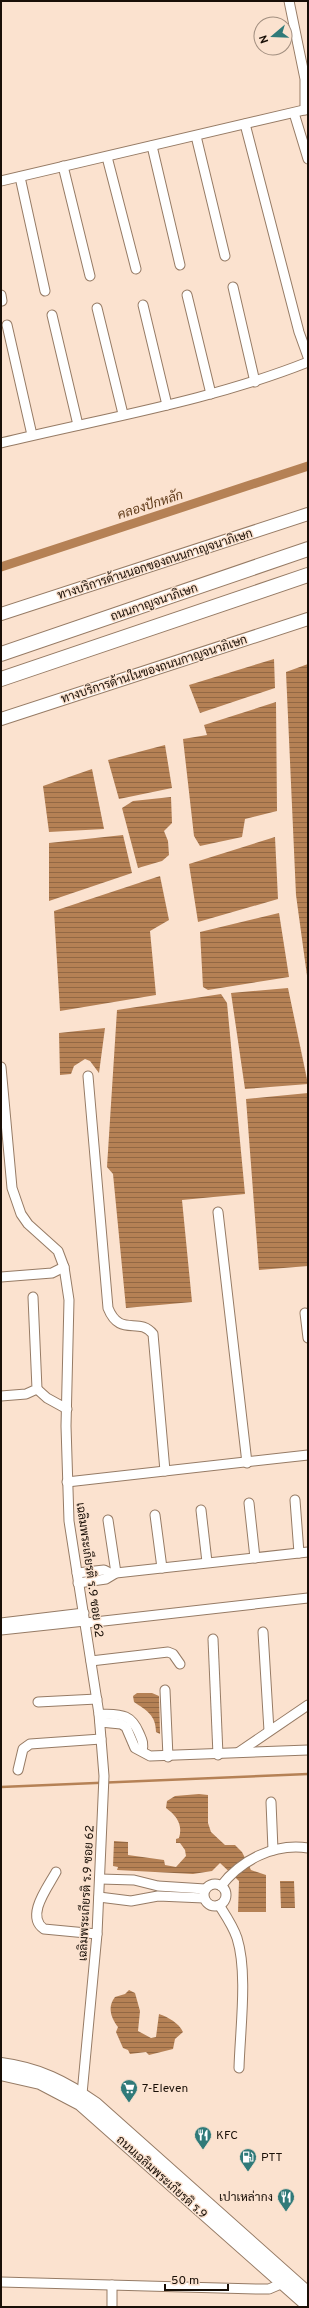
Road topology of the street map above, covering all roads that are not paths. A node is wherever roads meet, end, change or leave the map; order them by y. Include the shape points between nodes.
1 (289, 1) edge
2 (307, 110) edge
3 (294, 113) junction
4 (245, 124) junction
5 (196, 136) junction
6 (152, 146) junction
7 (107, 157) junction
8 (308, 159) edge
9 (63, 166) junction
10 (20, 177) junction
11 (1, 181) edge
12 (225, 256) dead end
13 (180, 265) dead end
14 (136, 269) dead end
15 (90, 276) dead end
16 (234, 287) dead end
17 (45, 291) dead end
18 (186, 295) dead end
19 (144, 305) dead end
20 (97, 308) dead end
21 (52, 315) dead end
22 (7, 325) dead end
23 (308, 357) edge
24 (308, 362) edge
25 (255, 382) junction
26 (211, 394) junction
27 (167, 404) junction
28 (123, 414) junction
29 (78, 425) junction
30 (32, 435) junction
31 (1, 443) edge
32 (308, 514) edge
33 (308, 550) edge
34 (308, 575) edge
35 (1, 614) edge
36 (308, 619) edge
37 (1, 654) edge
38 (1, 679) edge
39 (1, 719) edge
40 (1, 1067) edge
41 (88, 1076) dead end
42 (218, 1212) dead end
43 (64, 1268) junction
44 (1, 1277) edge
45 (33, 1297) dead end
46 (305, 1313) dead end
47 (308, 1338) edge
48 (38, 1390) junction
49 (1, 1396) edge
50 (67, 1409) junction
51 (308, 1455) edge
52 (247, 1463) junction
53 (165, 1470) junction
54 (67, 1482) junction
55 (294, 1500) dead end
56 (249, 1503) dead end
57 (201, 1510) dead end
58 (155, 1515) dead end
59 (108, 1520) dead end
60 (304, 1552) edge
61 (255, 1558) junction
62 (207, 1562) junction
63 (162, 1568) junction
64 (77, 1573) junction
65 (114, 1574) junction
66 (78, 1583) junction
67 (308, 1598) edge
68 (85, 1619) junction
69 (1, 1623) edge
70 (1, 1630) edge
71 (263, 1632) dead end
72 (213, 1639) dead end
73 (91, 1661) junction
74 (180, 1664) dead end
75 (165, 1690) dead end
76 (97, 1699) junction
77 (38, 1702) dead end
78 (308, 1705) edge
79 (100, 1718) junction
80 (269, 1731) junction
81 (102, 1740) junction
82 (308, 1750) edge
83 (238, 1752) junction
84 (218, 1755) junction
85 (168, 1757) junction
86 (18, 1770) dead end
87 (271, 1802) dead end
88 (308, 1848) edge
89 (273, 1850) junction
90 (56, 1872) dead end
91 (100, 1879) junction
92 (221, 1886) junction
93 (158, 1891) junction
94 (205, 1893) junction
95 (99, 1897) junction
96 (219, 1905) junction
97 (97, 1934) junction
98 (1, 2064) edge
99 (239, 2068) dead end
100 (1, 2074) edge
101 (81, 2099) junction
102 (1, 2282) edge
103 (283, 2283) junction
104 (112, 2285) junction
105 (304, 2302) edge
106 (112, 2307) edge

1 - 2 street via 305,79
2 - 3 street
3 - 4 street
3 - 8 street
4 - 5 street
4 - 23 street via 299,332
5 - 6 street
5 - 12 street
6 - 7 street
6 - 13 street
7 - 9 street
7 - 14 street
9 - 10 street
9 - 15 street
10 - 11 street
10 - 17 street
16 - 25 street
18 - 26 street
19 - 27 street
20 - 28 street
21 - 29 street
22 - 30 street
24 - 25 street
25 - 26 street
26 - 27 street
27 - 28 street
28 - 29 street
29 - 30 street
30 - 31 street
32 - 35 main road, ทางบริการด้านนอกของถนนกาญจนาภิเษก
33 - 37 highway, ถนนกาญจนาภิเษก
34 - 38 highway, ถนนกาญจนาภิเษก
36 - 39 main road, ทางบริการด้านในของถนนกาญจนาภิเษก
40 - 43 street, เฉลิมพระเกียรติ ร.9 ซอย 62 via 12,1188 16,1202 28,1224 58,1251
41 - 53 street via 108,1308 119,1324 149,1328 153,1334
42 - 52 street
43 - 44 street via 52,1273
43 - 50 street, เฉลิมพระเกียรติ ร.9 ซอย 62 via 69,1300
45 - 48 street
46 - 47 street
48 - 49 street via 26,1394
48 - 50 street
50 - 54 street, เฉลิมพระเกียรติ ร.9 ซอย 62
51 - 52 street
52 - 53 street
53 - 54 street
54 - 64 street, เฉลิมพระเกียรติ ร.9 ซอย 62 via 69,1521
55 - 60 street
56 - 61 street
57 - 62 street
58 - 63 street
59 - 65 street
60 - 61 street
61 - 62 street
62 - 63 street
63 - 65 street
64 - 65 street via 104,1570
64 - 66 street, เฉลิมพระเกียรติ ร.9 ซอย 62
65 - 66 street
66 - 68 street, เฉลิมพระเกียรติ ร.9 ซอย 62
67 - 68 street
68 - 69 street
68 - 70 street
68 - 73 street, เฉลิมพระเกียรติ ร.9 ซอย 62
71 - 80 street
72 - 84 street
73 - 74 street via 168,1652
73 - 76 street, เฉลิมพระเกียรติ ร.9 ซอย 62
75 - 85 street
76 - 77 street
76 - 79 street, เฉลิมพระเกียรติ ร.9 ซอย 62
78 - 80 street
79 - 81 street, เฉลิมพระเกียรติ ร.9 ซอย 62
79 - 85 street via 126,1716 132,1719 144,1744 142,1751 150,1756
80 - 83 street
81 - 86 street via 30,1744 23,1749
81 - 91 street, เฉลิมพระเกียรติ ร.9 ซอย 62 via 104,1776
82 - 83 street
83 - 84 street
84 - 85 street
87 - 89 street
88 - 89 street
89 - 92 street via 247,1861
90 - 97 street via 37,1911 38,1926 50,1930
91 - 93 street via 134,1880
91 - 95 street, เฉลิมพระเกียรติ ร.9 ซอย 62
92 - 94 street via 214,1884
92 - 96 street via 226,1896
93 - 94 street
93 - 95 street via 131,1901
94 - 96 street via 212,1906
95 - 97 street, เฉลิมพระเกียรติ ร.9 ซอย 62
96 - 99 street via 231,1925 240,1953
97 - 101 street, เฉลิมพระเกียรติ ร.9 ซอย 62
98 - 101 main road, ถนนเฉลิมพระเกียรติ ร.9 via 28,2068
100 - 101 main road, ถนนเฉลิมพระเกียรติ ร.9 via 40,2083
101 - 103 main road, ถนนเฉลิมพระเกียรติ ร.9
101 - 105 main road, ถนนเฉลิมพระเกียรติ ร.9 via 96,2104 174,2172
102 - 104 street
103 - 104 street via 269,2289
103 - 105 main road, ถนนเฉลิมพระเกียรติ ร.9
104 - 106 street

